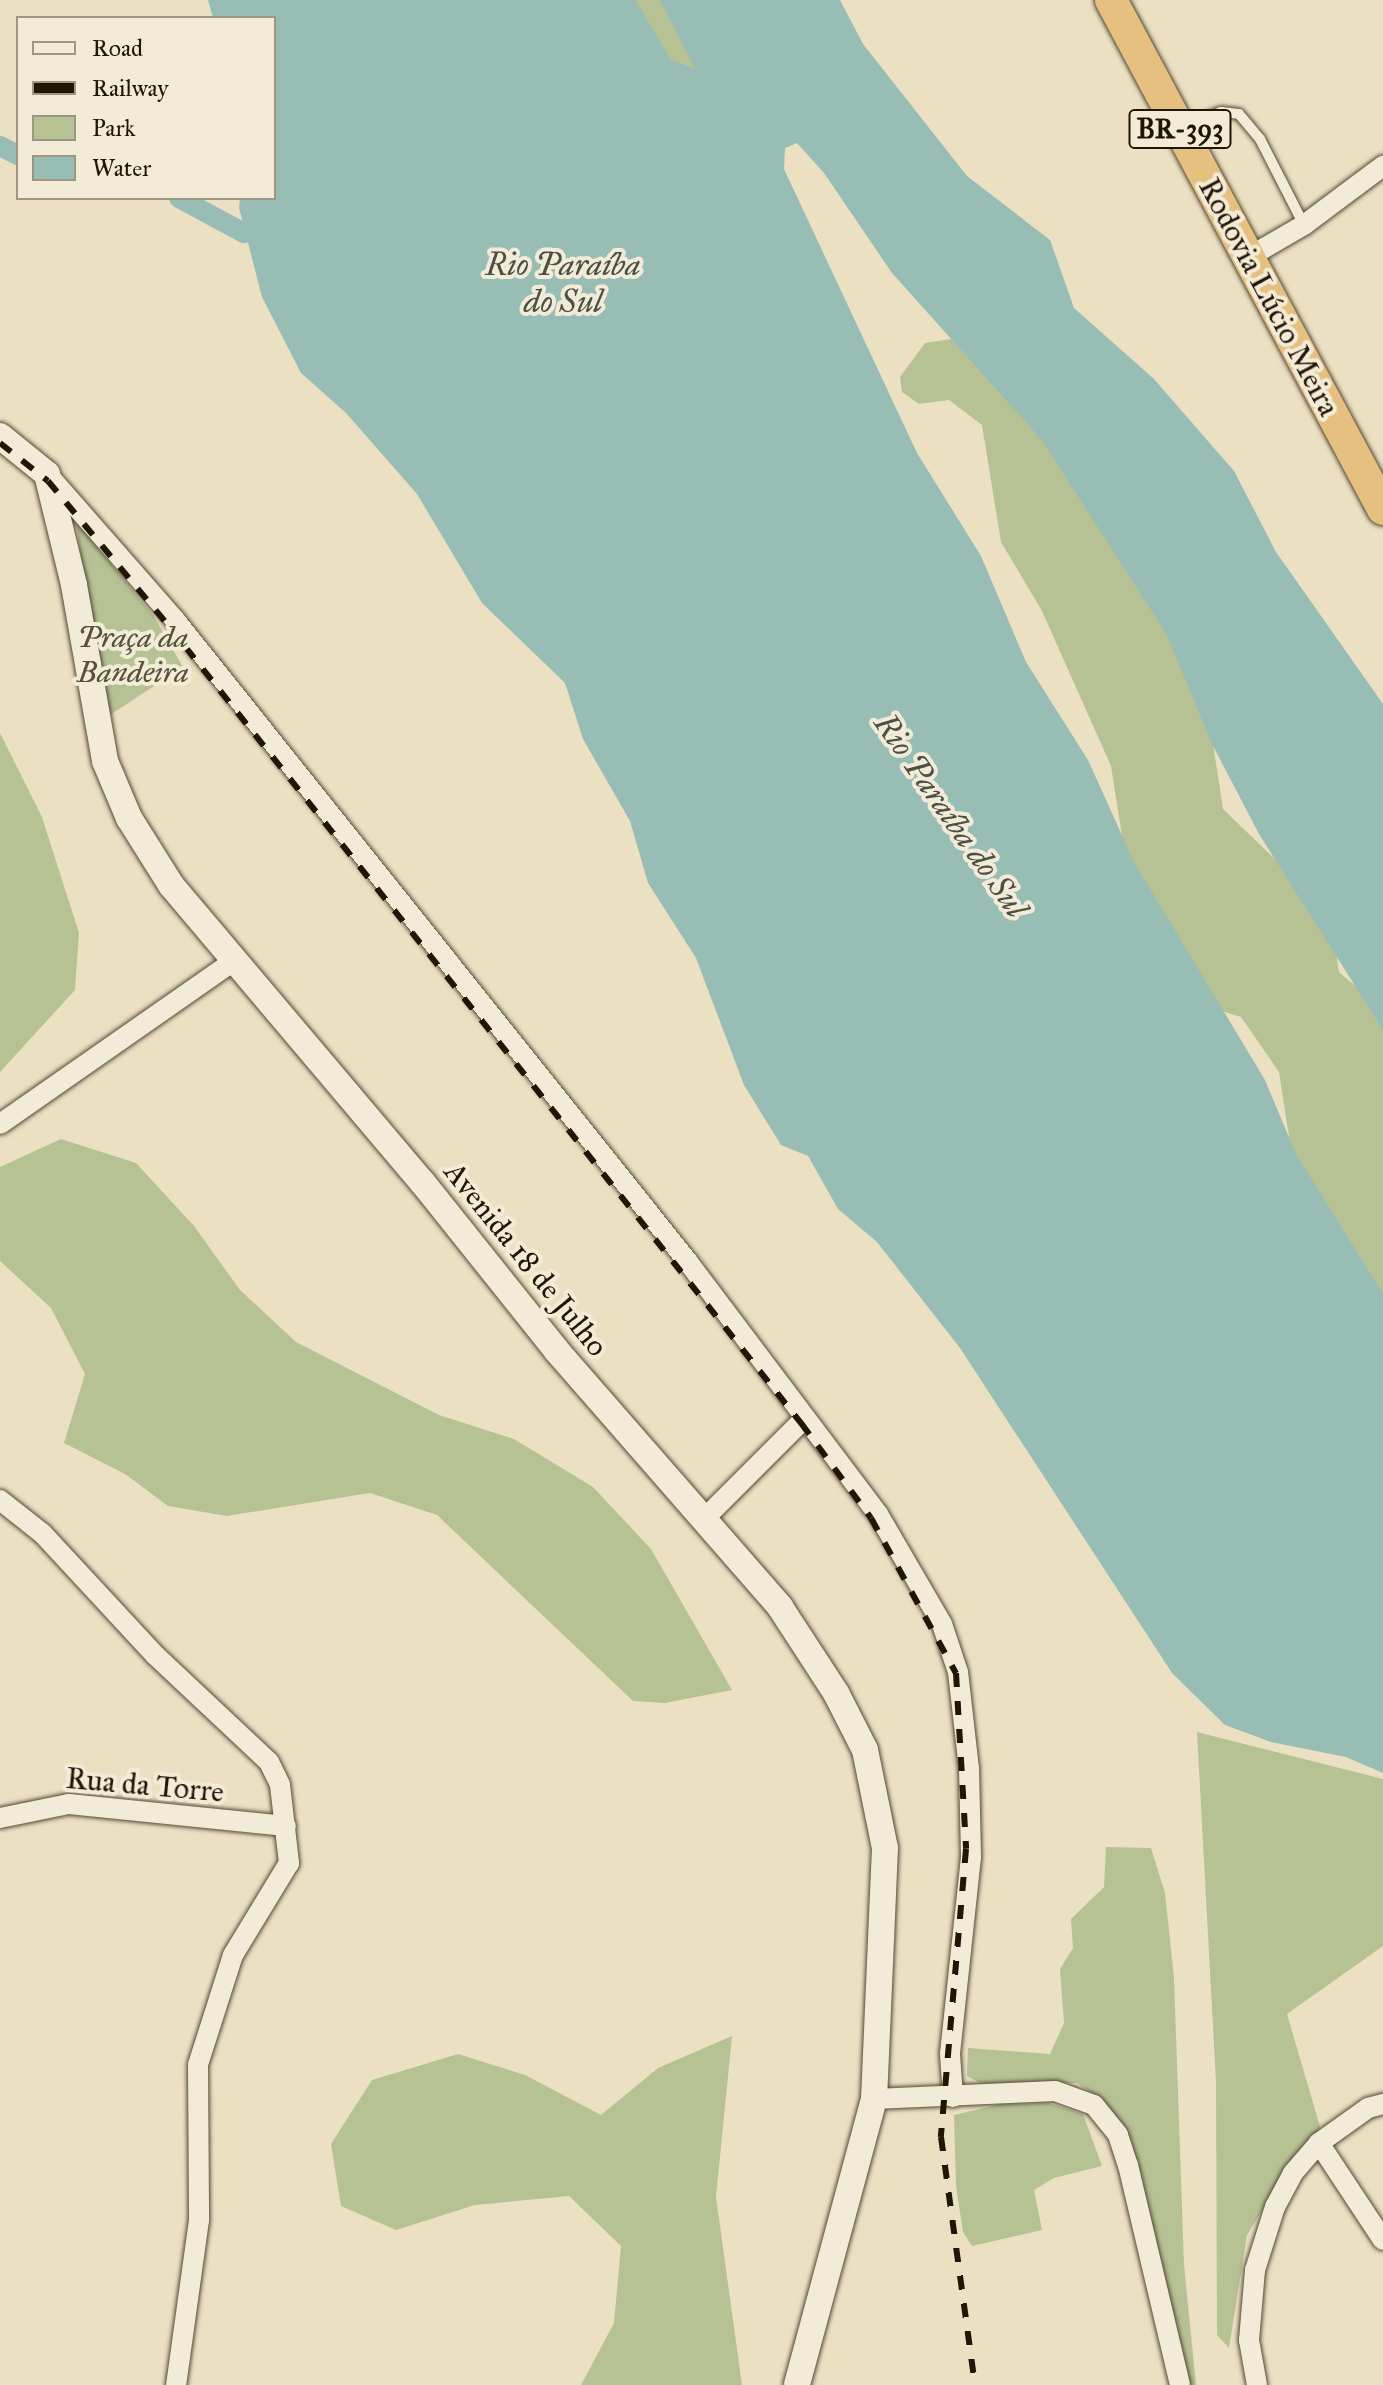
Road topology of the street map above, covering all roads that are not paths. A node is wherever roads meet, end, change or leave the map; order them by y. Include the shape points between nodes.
1 (1111, 0) edge
2 (1180, 128) junction
3 (1383, 166) edge
4 (1304, 225) junction
5 (1247, 258) junction
6 (0, 436) edge
7 (47, 474) junction
8 (1383, 509) edge
9 (232, 962) junction
10 (0, 1124) edge
11 (805, 1418) junction
12 (0, 1500) edge
13 (706, 1517) junction
14 (0, 1818) edge
15 (286, 1826) junction
16 (953, 2097) junction
17 (874, 2099) junction
18 (1383, 2104) edge
19 (1319, 2143) junction
20 (1383, 2240) edge
21 (176, 2385) edge
22 (797, 2385) edge
23 (1180, 2385) edge
24 (1257, 2385) edge

1 - 2 highway, Rodovia Lúcio Meira / BR-393
2 - 4 lane via 1221,112 1239,114 1260,139
2 - 5 highway, Rodovia Lúcio Meira / BR-393
3 - 4 street
4 - 5 street
5 - 8 highway, Rodovia Lúcio Meira / BR-393
6 - 7 main road
7 - 9 main road, Avenida 18 de Julho via 74,585 105,761 129,818 171,885
7 - 11 street via 175,620 688,1262
9 - 10 street
9 - 13 main road, Avenida 18 de Julho via 423,1183 557,1351
11 - 13 street
11 - 16 street via 878,1514 942,1624 958,1672 969,1768 971,1857 950,2054
12 - 15 street via 42,1533 155,1655 269,1762 280,1785
13 - 17 main road, Avenida 18 de Julho via 780,1607 836,1693 865,1750 885,1848
14 - 15 street, Rua da Torre via 69,1804
15 - 21 street via 289,1863 233,1955 198,2065 199,2220
16 - 17 street
16 - 23 street via 1055,2091 1077,2095 1106,2116 1128,2165
17 - 22 main road, Avenida 18 de Julho
18 - 19 street via 1368,2108
19 - 20 street
19 - 24 street via 1293,2173 1275,2207 1255,2270 1249,2340

